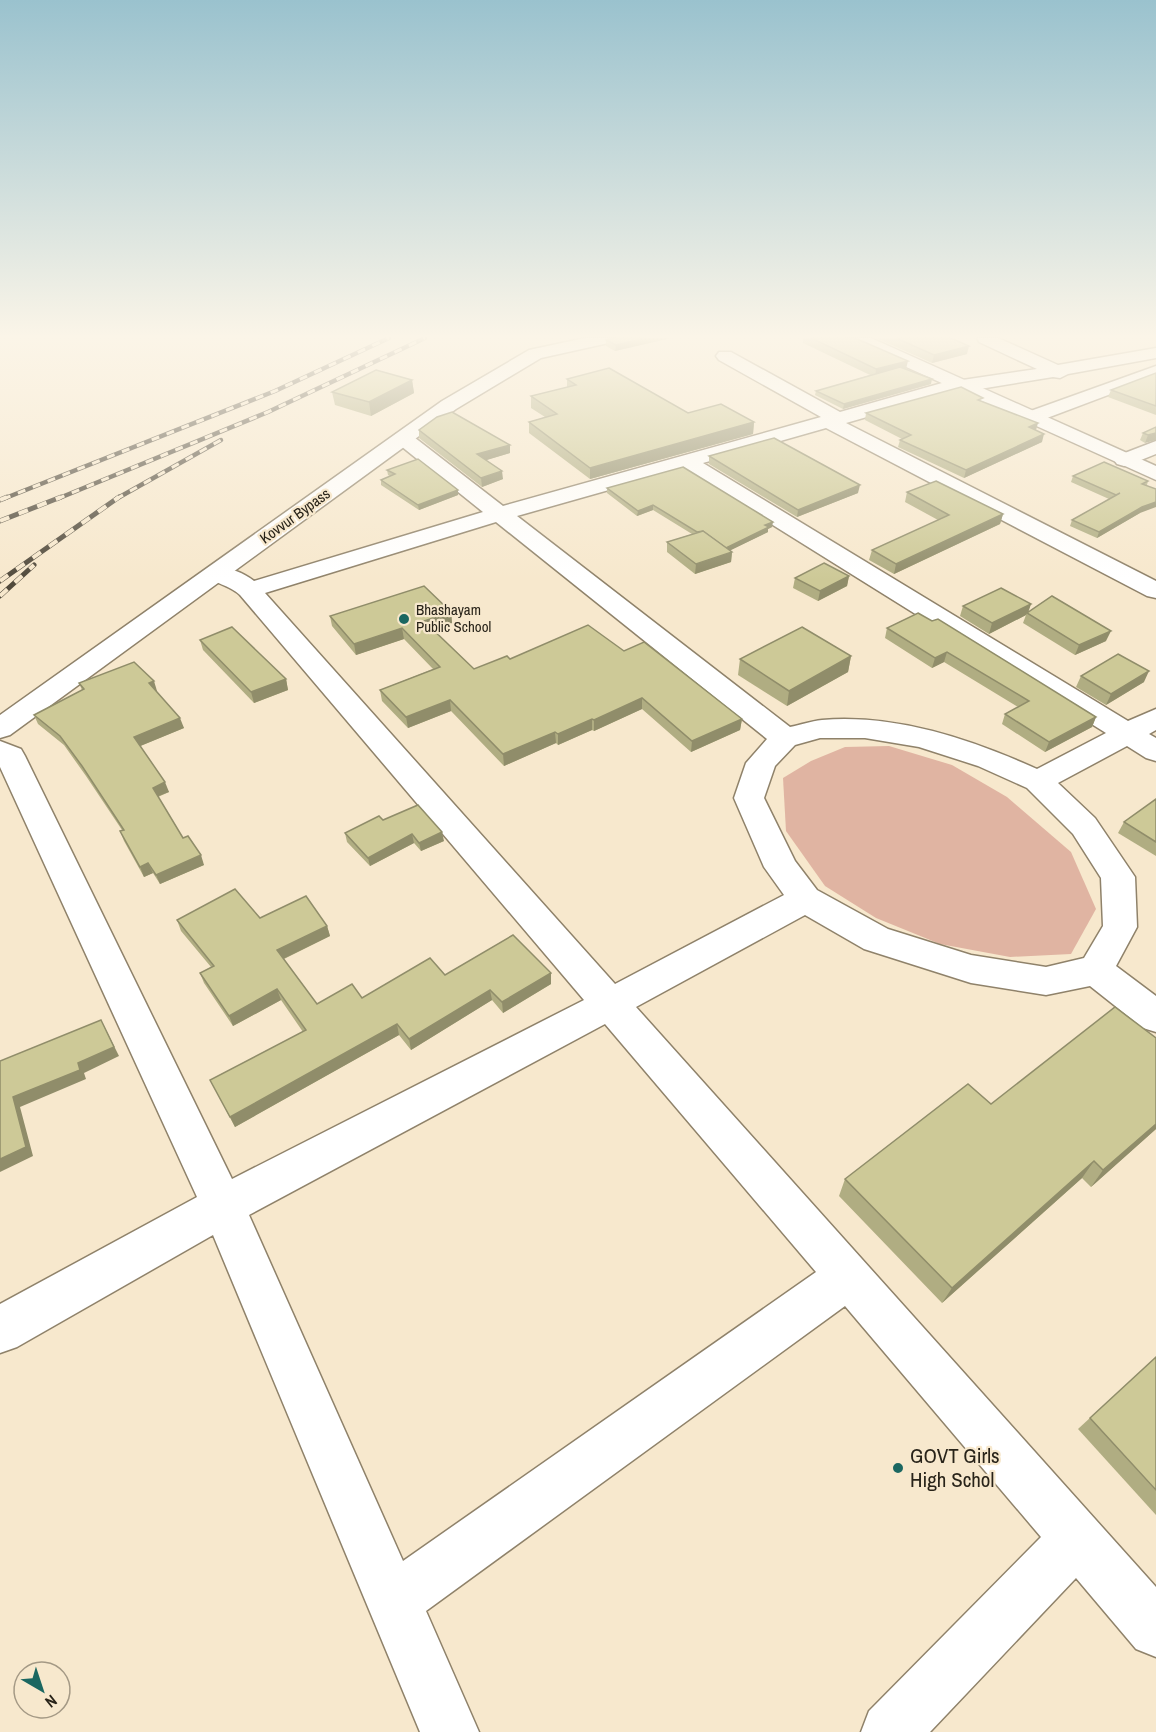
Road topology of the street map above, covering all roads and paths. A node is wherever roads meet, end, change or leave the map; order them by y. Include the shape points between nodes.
1 (430, 419) edge
2 (838, 419) edge
3 (1036, 419) edge
4 (834, 420) junction
5 (403, 438) junction
6 (1156, 447) edge
7 (1124, 460) junction
8 (687, 462) junction
9 (1156, 474) edge
10 (499, 514) junction
11 (233, 581) junction
12 (1156, 591) edge
13 (1156, 718) edge
14 (0, 729) edge
15 (1128, 733) junction
16 (785, 738) junction
17 (0, 751) edge
18 (1156, 751) edge
19 (1038, 782) junction
20 (805, 899) junction
21 (1096, 970) junction
22 (612, 1003) junction
23 (1156, 1017) edge
24 (222, 1206) junction
25 (849, 1276) junction
26 (0, 1330) edge
27 (1077, 1538) junction
28 (393, 1601) junction
29 (1156, 1629) edge
30 (450, 1732) edge
31 (890, 1732) edge

1 - 5 street, Kovvur Bypass
2 - 4 street
3 - 7 street
4 - 8 street
4 - 12 street
5 - 10 street
5 - 11 street, Kovvur Bypass
6 - 7 street
7 - 9 street
8 - 10 street
8 - 15 street
10 - 11 street
10 - 16 street
11 - 14 street, Kovvur Bypass
11 - 22 street
13 - 15 street
15 - 18 street
15 - 19 street
16 - 19 street via 820,729 865,729 922,738 990,759
16 - 20 street via 761,763 749,798 775,856
17 - 24 street via 10,756
19 - 21 street via 1084,826 1118,877 1120,927
20 - 21 street via 876,939 971,969 1046,981
20 - 22 street
21 - 23 street
22 - 24 street
22 - 25 street
24 - 26 street
24 - 28 street
25 - 27 street
25 - 28 street
27 - 29 street
27 - 31 street
28 - 30 street

